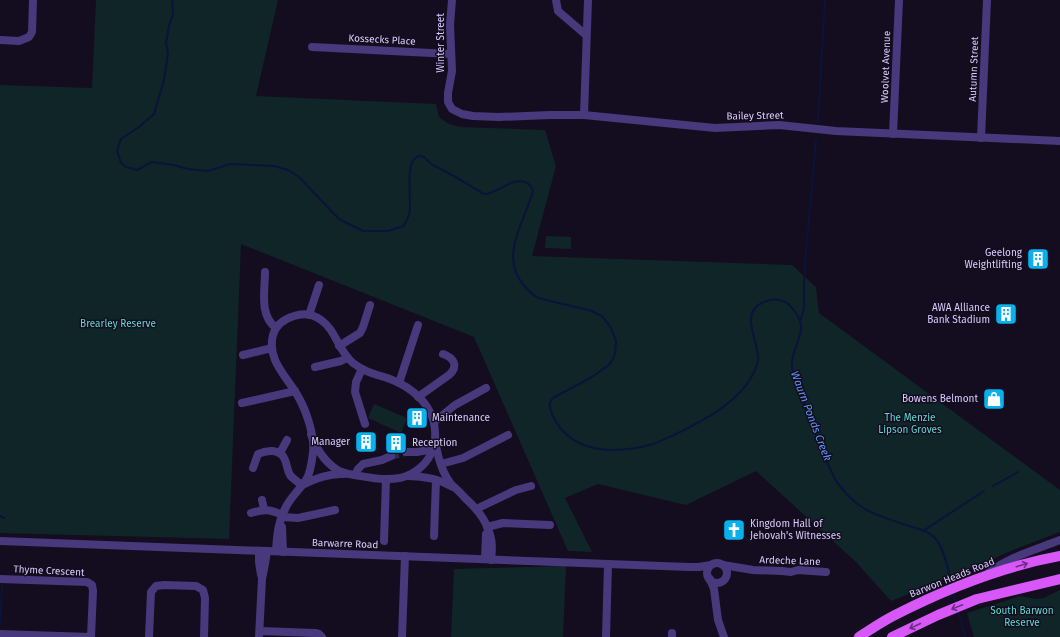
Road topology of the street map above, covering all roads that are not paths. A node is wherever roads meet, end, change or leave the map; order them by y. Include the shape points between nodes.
1 (33, 0) edge
2 (452, 0) edge
3 (556, 0) edge
4 (588, 0) edge
5 (899, 0) edge
6 (986, 0) edge
7 (586, 35) junction
8 (0, 40) edge
9 (312, 47) dead end
10 (451, 54) junction
11 (452, 109) joint
12 (584, 115) junction
13 (894, 134) junction
14 (981, 138) junction
15 (1060, 142) edge
16 (265, 272) dead end
17 (319, 285) dead end
18 (370, 305) dead end
19 (309, 315) junction
20 (418, 325) dead end
21 (276, 328) junction
22 (339, 346) junction
23 (272, 348) junction
24 (443, 354) dead end
25 (243, 355) dead end
26 (347, 358) junction
27 (315, 367) dead end
28 (362, 369) junction
29 (400, 383) junction
30 (486, 388) dead end
31 (295, 391) junction
32 (418, 397) junction
33 (242, 403) dead end
34 (434, 422) junction
35 (365, 424) dead end
36 (311, 434) junction
37 (508, 435) dead end
38 (436, 436) junction
39 (287, 440) dead end
40 (433, 449) junction
41 (406, 452) tunnel mouth
42 (280, 453) junction
43 (392, 456) tunnel mouth
44 (441, 464) junction
45 (253, 468) dead end
46 (352, 474) junction
47 (403, 477) junction
48 (386, 479) junction
49 (436, 480) junction
50 (302, 485) junction
51 (530, 486) dead end
52 (458, 491) junction
53 (262, 500) dead end
54 (476, 509) junction
55 (264, 510) junction
56 (335, 510) dead end
57 (251, 512) dead end
58 (282, 516) junction
59 (550, 525) dead end
60 (487, 527) junction
61 (434, 536) dead end
62 (1060, 540) edge
63 (384, 541) dead end
64 (0, 542) edge
65 (263, 551) junction
66 (280, 552) junction
67 (405, 556) junction
68 (1060, 556) edge
69 (488, 560) junction
70 (608, 564) junction
71 (711, 565) junction
72 (723, 565) junction
73 (690, 567) junction
74 (753, 570) junction
75 (826, 572) dead end
76 (709, 577) junction
77 (982, 578) junction
78 (0, 579) edge
79 (724, 579) junction
80 (1060, 579) edge
81 (717, 615) junction
82 (0, 634) edge
83 (260, 634) edge
84 (91, 637) edge
85 (149, 637) edge
86 (204, 637) edge
87 (322, 637) edge
88 (402, 637) edge
89 (606, 637) edge
90 (724, 637) edge
91 (858, 637) edge
92 (892, 637) edge

1 - 8 street via 32,32 29,37 19,41
2 - 10 street, Winter Street
3 - 7 street via 562,16
4 - 7 street
5 - 13 street, Woolvet Avenue
6 - 14 street, Autumn Street
7 - 12 street
9 - 10 street, Kossecks Place
10 - 11 street, Winter Street via 452,71 448,102
11 - 12 street, Bailey Street via 473,116
12 - 13 street, Bailey Street via 715,128 779,125
13 - 14 street, Bailey Street
14 - 15 street, Bailey Street
16 - 21 street via 265,310 269,321
17 - 19 street
18 - 22 street via 360,333
19 - 21 street via 287,319
19 - 22 street via 326,324
20 - 29 street
21 - 23 street
22 - 26 street
23 - 25 street
23 - 31 street via 277,366
24 - 32 street via 453,360 453,371
26 - 27 street
26 - 28 street
28 - 29 street
28 - 35 street via 355,390
29 - 32 street
30 - 34 street via 453,406
31 - 33 street
31 - 36 street via 304,409
32 - 34 street
34 - 38 street
36 - 46 street via 316,446 330,464 340,471
36 - 50 street via 314,446 312,463
37 - 44 street via 463,458
38 - 40 street
38 - 44 street via 436,449
39 - 42 street
40 - 41 street
40 - 47 street via 423,465
42 - 45 street via 260,453
42 - 50 street via 285,458 291,476
43 - 46 street via 363,464
44 - 52 street via 449,481
46 - 48 street
46 - 50 street via 333,474
47 - 48 street
47 - 49 street
48 - 63 street
49 - 52 street
49 - 61 street
50 - 58 street
51 - 54 street
52 - 54 street
53 - 55 street
54 - 60 street
55 - 57 street
55 - 58 street via 274,511
56 - 58 street via 298,518
58 - 66 street
59 - 60 street via 501,523
60 - 69 street via 491,538
62 - 77 street via 1001,563
64 - 65 street, Barwarre Road
65 - 66 street, Barwarre Road
65 - 83 street via 259,562 262,579
66 - 67 street, Barwarre Road
67 - 69 street, Barwarre Road
67 - 88 street
77 -> 68 main road, Barwon Heads Road via 1020,565
69 - 70 street, Barwarre Road
70 - 73 street, Barwarre Road
70 - 89 street
71 - 72 street
71 - 73 street, Barwarre Road
71 - 76 street via 708,570
72 - 74 street, Ardeche Lane
72 - 79 street via 727,570
73 - 76 street, Barwarre Road via 700,570
74 - 75 street, Ardeche Lane
74 - 79 street, Ardeche Lane via 737,572
76 - 79 street via 714,582
76 - 81 street via 714,589
77 - 91 main road, Barwon Heads Road via 895,615
78 - 84 street, Thyme Crescent via 90,583 93,591
79 - 81 street via 718,598
80 -> 92 main road via 977,599
81 - 90 street
82 - 84 street, Thyme Crescent
83 - 87 street via 313,632
85 - 86 street via 151,592 156,586 164,585 196,586 203,590

